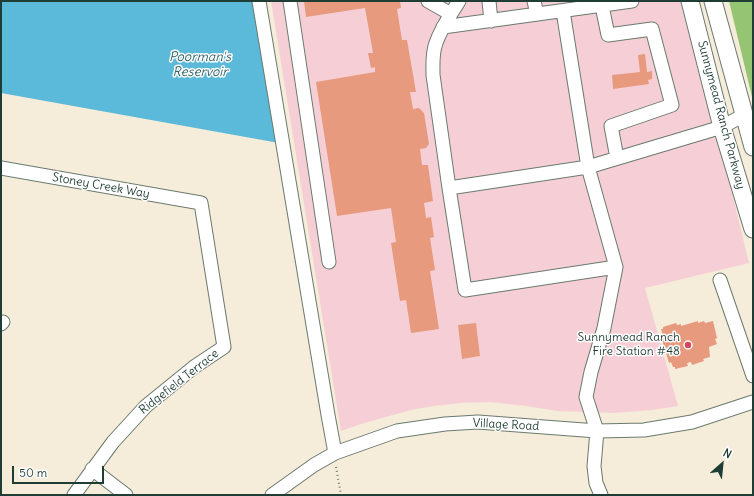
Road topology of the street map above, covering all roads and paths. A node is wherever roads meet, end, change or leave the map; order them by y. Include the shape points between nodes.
1 (259, 1) edge
2 (290, 1) edge
3 (428, 1) edge
4 (459, 1) edge
5 (489, 1) edge
6 (534, 1) edge
7 (632, 1) edge
8 (690, 1) edge
9 (713, 1) edge
10 (618, 2) edge
11 (602, 6) junction
12 (563, 11) junction
13 (451, 14) junction
14 (537, 14) junction
15 (491, 21) junction
16 (444, 27) junction
17 (744, 115) junction
18 (722, 127) junction
19 (753, 147) edge
20 (617, 158) junction
21 (588, 167) junction
22 (1, 168) edge
23 (449, 188) junction
24 (200, 203) joint
25 (753, 229) edge
26 (329, 262) dead end
27 (616, 267) junction
28 (720, 280) dead end
29 (753, 376) edge
30 (753, 402) edge
31 (597, 431) junction
32 (335, 453) junction
33 (92, 469) junction
34 (74, 495) edge
35 (126, 495) edge
36 (272, 495) edge
37 (341, 495) edge
38 (601, 495) edge

1 - 32 street
2 - 26 street
3 - 13 street
4 - 13 street
5 - 15 street
6 - 14 street
7 - 10 street
8 - 18 main road, Sunnymead Ranch Parkway
9 - 17 main road, Sunnymead Ranch Parkway
10 - 11 street
11 - 12 street
11 - 20 street via 608,35 652,29 672,105 611,126
12 - 14 street
12 - 21 street
13 - 16 street
14 - 15 street
15 - 16 street
16 - 23 street via 435,44 433,75
17 - 18 street
17 - 19 main road, Sunnymead Ranch Parkway
18 - 20 street
18 - 25 main road, Sunnymead Ranch Parkway
20 - 21 street
21 - 23 street
21 - 27 street
22 - 24 street, Stoney Creek Way
23 - 27 street via 465,290
24 - 33 street, Ridgefield Terrace via 224,347 194,367 146,406 131,420
27 - 31 street via 604,328 586,396
28 - 29 street
30 - 31 street, Village Road via 692,422 644,430
31 - 32 street, Village Road via 478,422 445,424 397,431
31 - 38 street via 594,466 596,483
32 - 36 street, Village Road
32 - 37 path
33 - 34 street, Ridgefield Terrace
33 - 35 street

